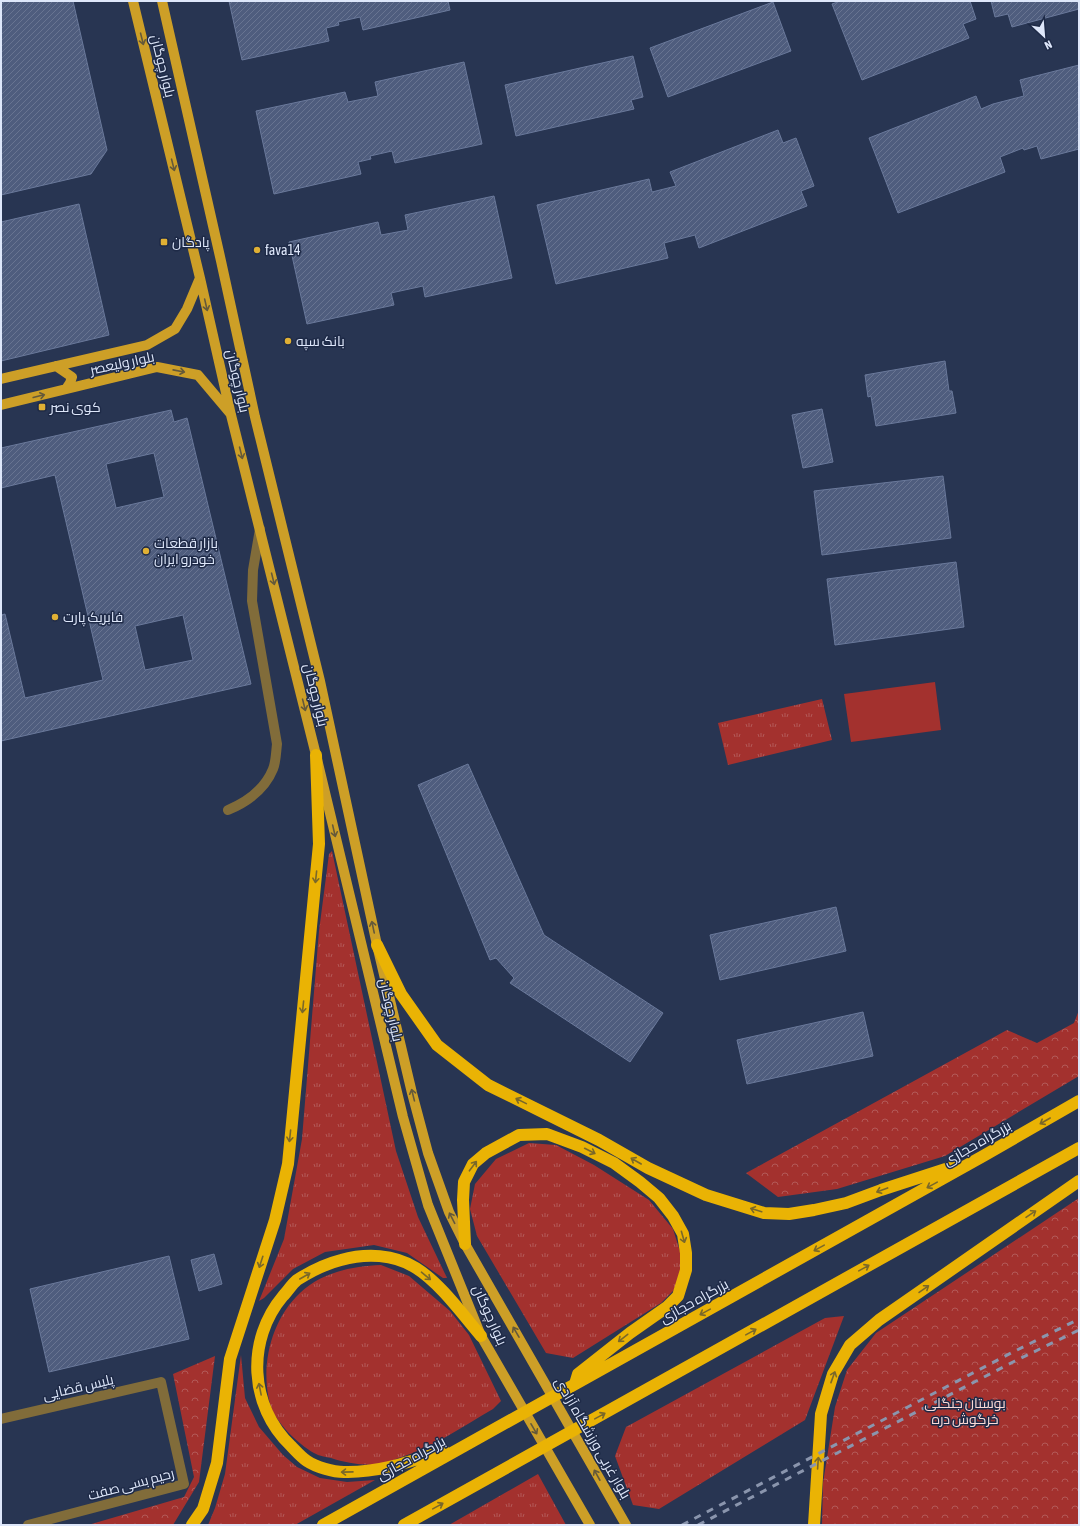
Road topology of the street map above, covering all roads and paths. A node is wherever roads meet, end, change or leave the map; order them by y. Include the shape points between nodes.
1 (133, 1) edge
2 (162, 1) edge
3 (200, 278) junction
4 (56, 366) junction
5 (1, 379) edge
6 (66, 389) junction
7 (1, 405) edge
8 (231, 415) junction
9 (260, 527) junction
10 (316, 755) junction
11 (228, 810) dead end
12 (377, 945) junction
13 (1079, 1101) edge
14 (1079, 1148) edge
15 (985, 1155) junction
16 (1079, 1181) edge
17 (465, 1244) junction
18 (481, 1336) junction
19 (535, 1365) joint
20 (161, 1382) joint
21 (575, 1384) junction
22 (1, 1419) edge
23 (466, 1444) junction
24 (589, 1524) edge
25 (28, 1525) edge
26 (192, 1525) edge
27 (323, 1525) edge
28 (404, 1525) edge
29 (626, 1525) edge
30 (814, 1525) edge

1 -> 3 main road, بلوار چوگان
12 -> 2 main road, بلوار چوگان via 320,681 255,417
3 - 4 main road, بلوار ولیعصر via 175,329 147,345
3 -> 8 main road, بلوار چوگان
4 - 5 main road, بلوار ولیعصر
4 - 6 main road via 72,377
7 -> 6 main road, بلوار ولیعصر
6 -> 8 main road, بلوار ولیعصر via 157,367 198,375
8 -> 9 main road, بلوار چوگان
9 -> 10 main road, بلوار چوگان
9 - 11 street via 253,570 252,601 277,744 274,768 263,787 241,804
10 -> 18 main road, بلوار چوگان via 402,1117 428,1205
10 -> 26 highway via 319,844 288,1164 275,1220 230,1359 217,1463 203,1509
15 -> 12 highway via 846,1203 789,1214 764,1212 706,1195 648,1168 600,1140 488,1085 437,1045 401,994
17 -> 12 main road, بلوار چوگان via 449,1212 428,1153
13 -> 15 highway, بزرگراه حجازی
28 -> 14 highway
15 -> 21 highway, بزرگراه حجازی
30 -> 16 highway via 821,1414 833,1374 850,1345 879,1320
19 -> 17 main road, بلوار چوگان
17 -> 21 highway via 464,1182 473,1164 486,1153 519,1135 548,1134 582,1147 614,1163 659,1198 683,1234 686,1270 678,1296 578,1374
23 -> 18 highway via 369,1470 343,1472 324,1468 307,1461 283,1438 272,1421 262,1402 256,1360 263,1330 274,1307 296,1281 324,1265 355,1256 389,1256 417,1268 442,1289
18 -> 24 main road, بلوار چوگان
29 -> 19 main road, بلوار غربی ورزشگاه آزادی
20 - 22 street, پلیس قضایی
20 - 25 street, رحیم بسی صفت via 184,1484
21 - 23 highway, بزرگراه حجازی
23 - 27 highway, بزرگراه حجازی

